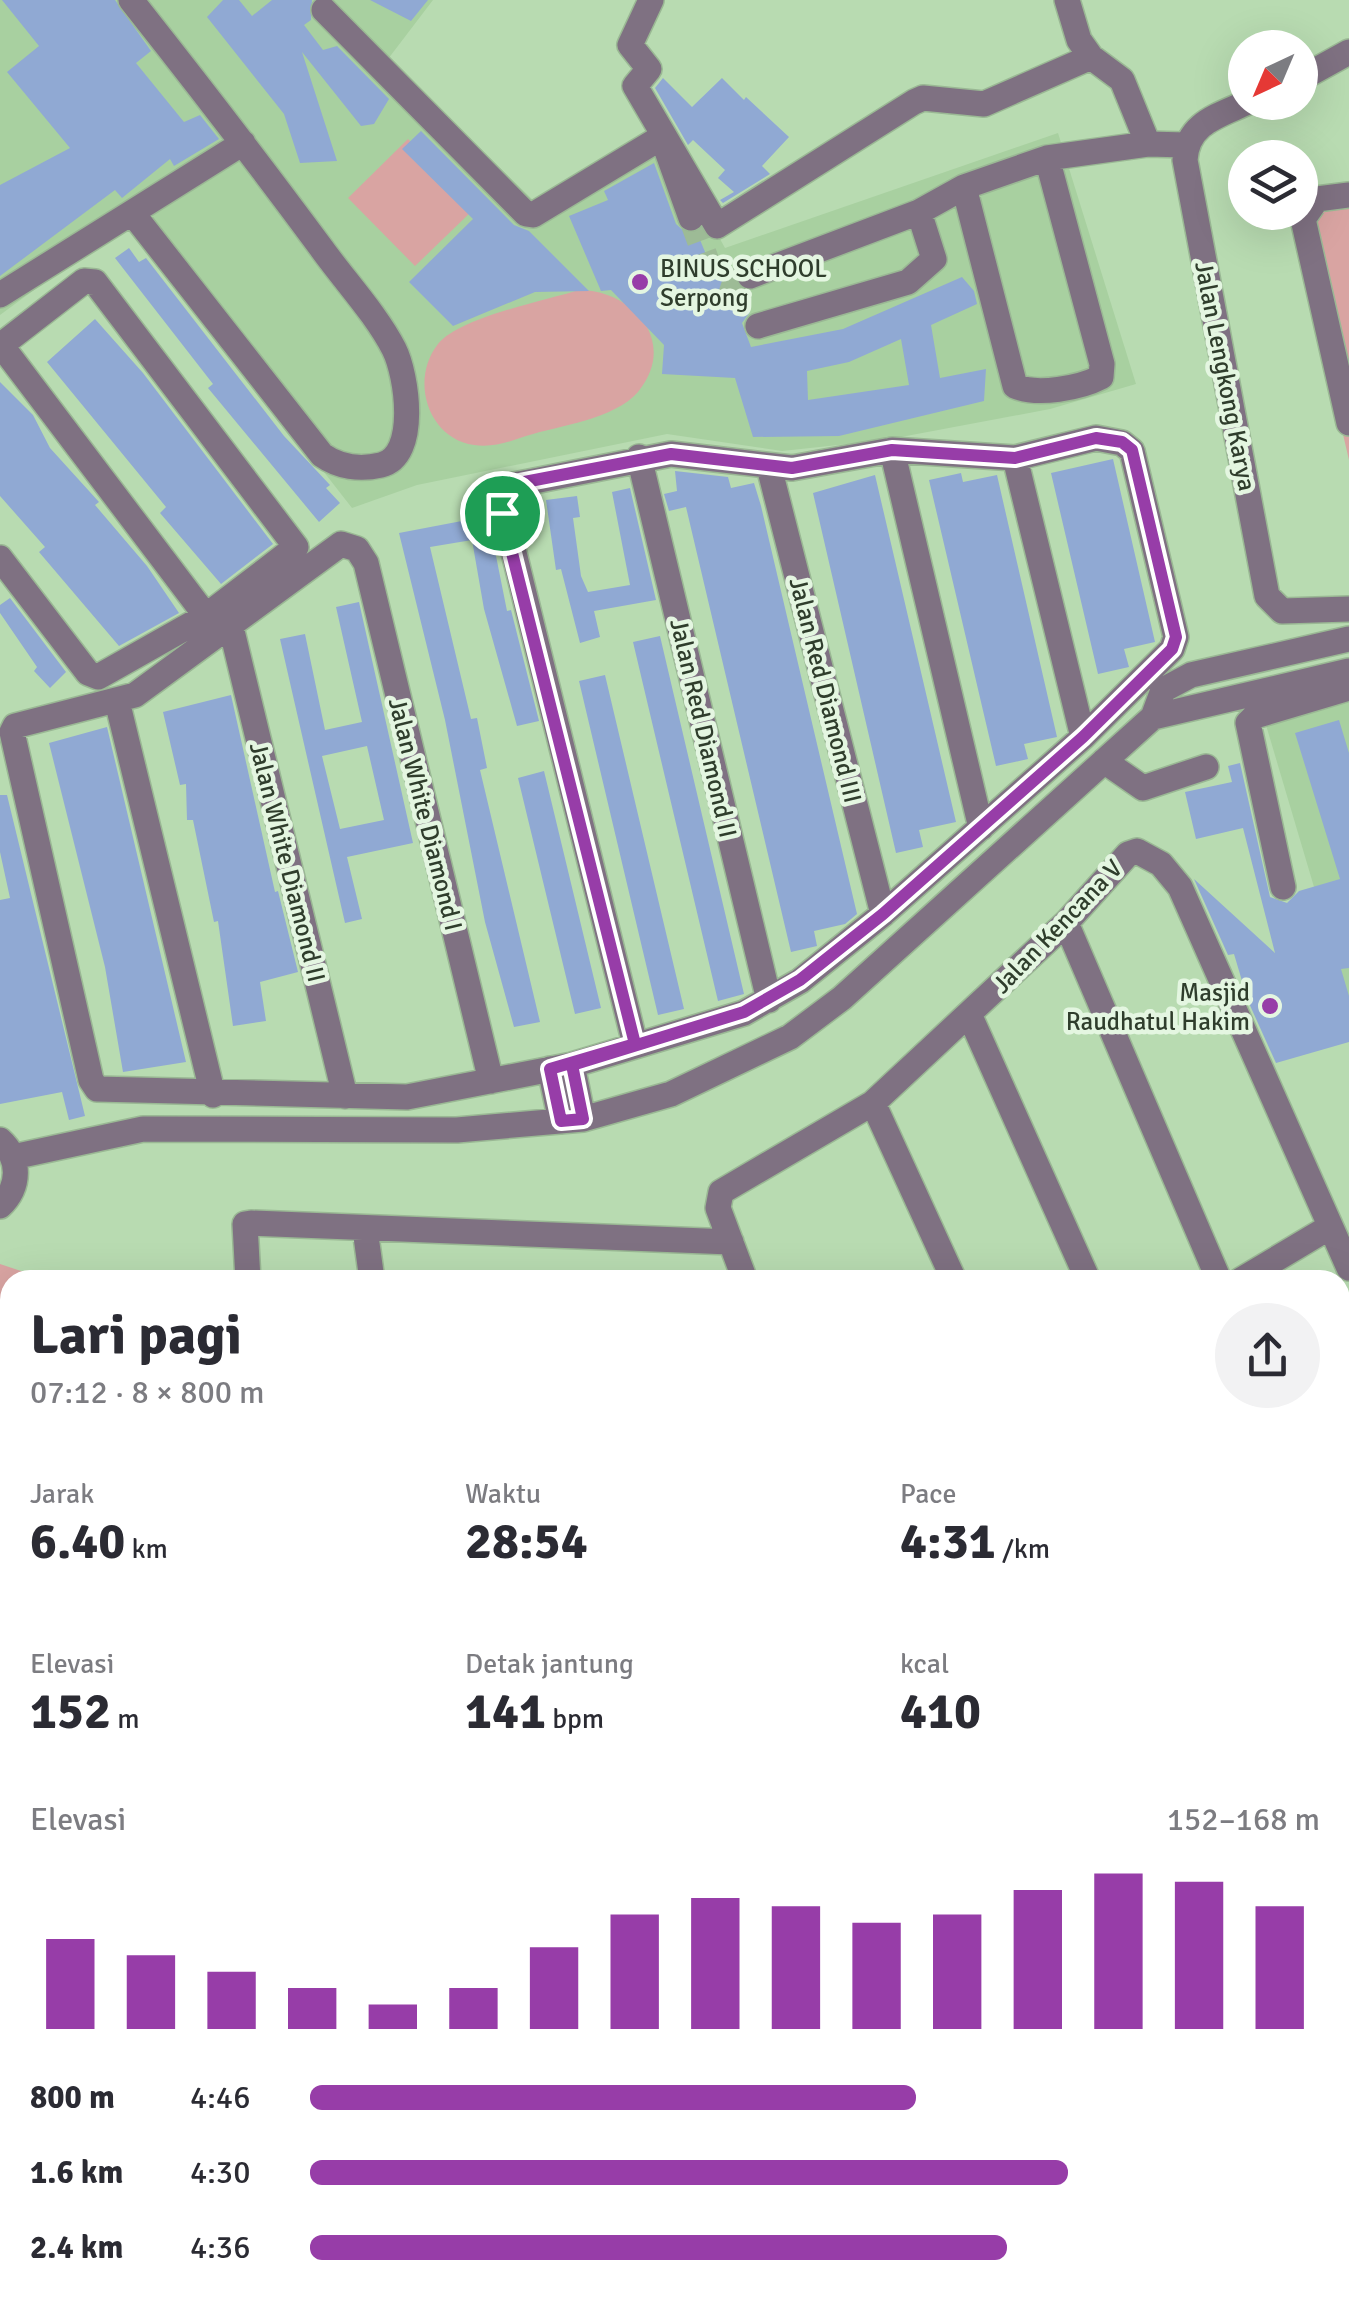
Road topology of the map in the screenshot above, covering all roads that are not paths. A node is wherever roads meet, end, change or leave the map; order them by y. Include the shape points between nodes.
1 (131, 0) edge
2 (651, 0) edge
3 (1067, 0) edge
4 (324, 10) dead end
5 (1349, 52) edge
6 (1092, 57) junction
7 (1318, 69) edge
8 (1228, 111) edge
9 (244, 142) junction
10 (1142, 145) junction
11 (1186, 145) junction
12 (1047, 158) junction
13 (964, 187) junction
14 (1349, 195) edge
15 (919, 212) junction
16 (133, 214) junction
17 (692, 218) tunnel mouth
18 (750, 276) tunnel mouth
19 (0, 295) edge
20 (758, 326) dead end
21 (1, 345) edge
22 (1349, 423) edge
23 (892, 450) junction
24 (639, 457) junction
25 (1015, 458) junction
26 (769, 466) junction
27 (0, 558) edge
28 (1349, 610) edge
29 (206, 616) junction
30 (230, 627) junction
31 (1349, 639) edge
32 (1249, 662) junction
33 (1349, 671) edge
34 (1349, 688) edge
35 (1256, 693) junction
36 (117, 701) junction
37 (1152, 717) junction
38 (1083, 737) junction
39 (1104, 761) junction
40 (1206, 768) dead end
41 (981, 828) junction
42 (1283, 888) dead end
43 (883, 914) junction
44 (1066, 923) junction
45 (769, 1000) junction
46 (969, 1014) junction
47 (635, 1044) junction
48 (561, 1067) junction
49 (491, 1081) junction
50 (213, 1095) junction
51 (345, 1096) junction
52 (873, 1104) junction
53 (572, 1120) junction
54 (7, 1148) edge
55 (0, 1206) edge
56 (365, 1228) junction
57 (1328, 1228) junction
58 (731, 1242) junction
59 (1349, 1268) edge
60 (247, 1270) edge
61 (371, 1270) edge
62 (741, 1270) edge
63 (949, 1270) edge
64 (1084, 1270) edge
65 (1215, 1270) edge
66 (1258, 1270) edge

1 - 9 street
2 - 6 street via 630,46 649,69 634,86 717,226 914,102 984,104
3 - 6 street via 1078,40
4 - 17 street via 526,214 533,216 662,137
5 - 7 street
6 - 10 street via 1122,80
8 - 11 street via 1201,124
9 - 16 street
9 - 16 street via 393,347 406,397 404,446 393,459 347,466 322,456
10 - 11 street
10 - 12 street
11 - 28 street, Jalan Lengkong Karya via 1267,596 1282,611
12 - 13 street
12 - 13 street via 1102,364 1101,377 1090,383 1028,392 1016,386
13 - 15 street
14 - 22 street via 1317,199 1303,220
15 - 18 street
15 - 20 street via 934,259 925,271 908,282
16 - 19 street
21 - 29 street
21 - 29 street via 92,280 296,542
23 - 25 street
23 - 26 street
23 - 41 street
24 - 26 street via 702,455
24 - 45 street, Jalan Red Diamond II
24 - 47 street via 514,484 500,496
25 - 38 street
25 - 38 street via 1096,438 1132,450 1176,637 1172,649
26 - 43 street, Jalan Red Diamond III
27 - 29 street via 93,676
30 - 36 street
30 - 49 street, Jalan White Diamond I via 340,544 357,549 366,563
30 - 51 street, Jalan White Diamond II
31 - 32 street
32 - 35 street
32 - 37 street via 1166,688
33 - 35 street
34 - 42 street via 1248,723
35 - 37 street
36 - 50 street
36 - 50 street via 12,732 91,1080 97,1089
37 - 39 street
38 - 41 street
39 - 40 street via 1143,788
39 - 53 street via 842,998 790,1037 670,1094
41 - 43 street
43 - 45 street
44 - 46 street, Jalan Kencana V
44 - 57 street, Jalan Kencana V via 1128,854 1146,852 1161,864 1180,887
44 - 65 street
45 - 47 street
46 - 52 street, Jalan Kencana V
46 - 64 street
47 - 48 street
48 - 49 street
48 - 53 street
49 - 51 street via 408,1097
50 - 51 street
52 - 58 street, Jalan Kencana V via 721,1192 718,1208
52 - 63 street
53 - 54 street via 457,1130 143,1129
54 - 55 street via 14,1185
56 - 58 street
56 - 60 street via 245,1224
56 - 61 street
57 - 59 street, Jalan Kencana V
57 - 66 street
58 - 62 street, Jalan Kencana V

